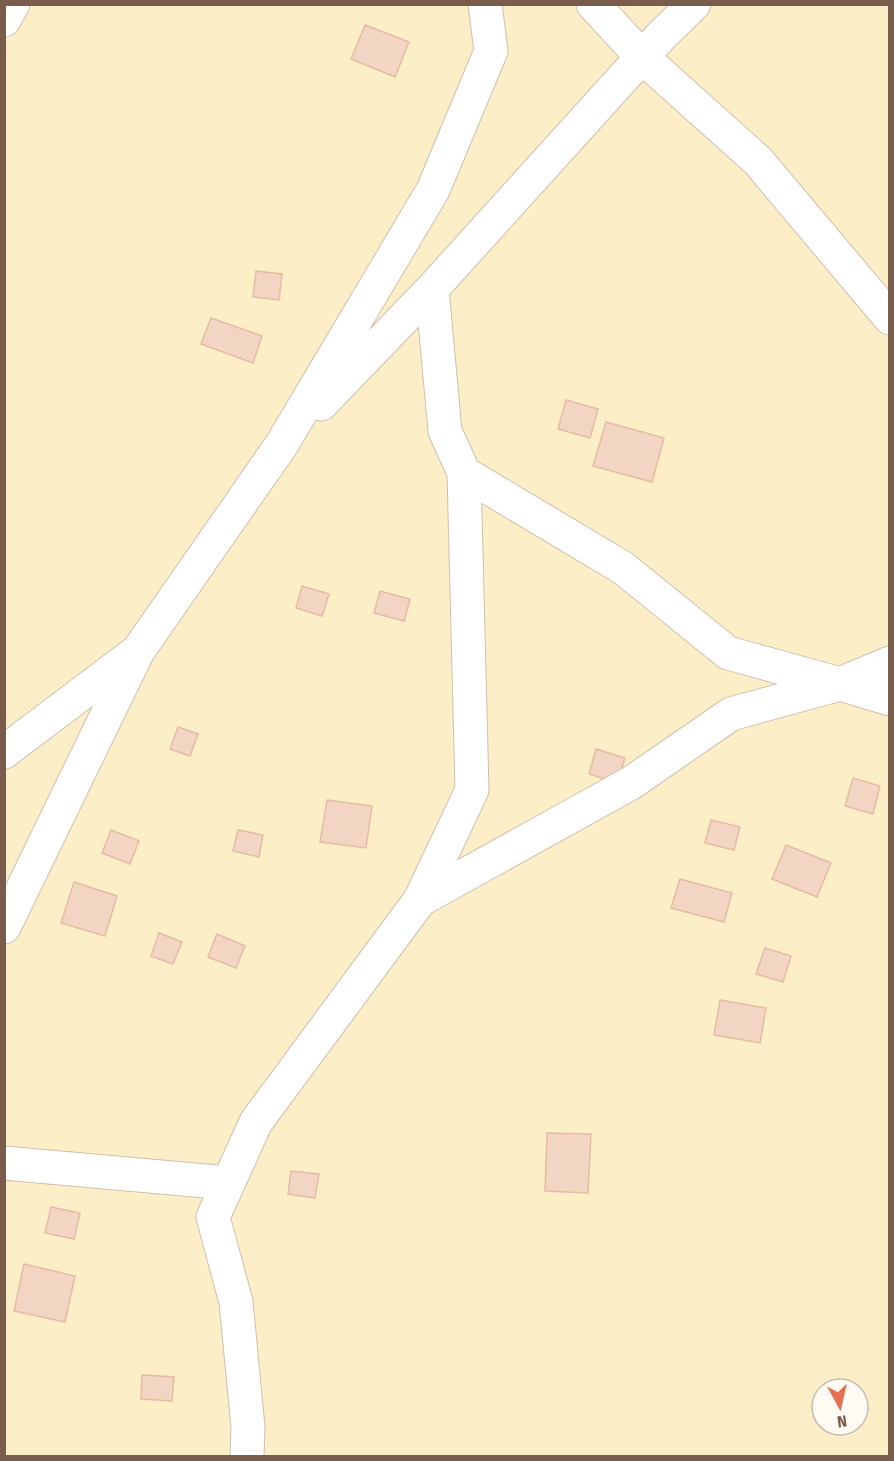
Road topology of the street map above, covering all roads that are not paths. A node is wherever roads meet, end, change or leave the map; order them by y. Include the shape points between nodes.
1 (13, 4) edge
2 (485, 4) edge
3 (593, 4) edge
4 (694, 4) edge
5 (4, 20) edge
6 (642, 57) junction
7 (432, 289) junction
8 (890, 318) edge
9 (282, 444) junction
10 (464, 473) junction
11 (138, 651) junction
12 (890, 663) edge
13 (840, 684) junction
14 (890, 699) edge
15 (4, 752) edge
16 (420, 900) junction
17 (4, 927) edge
18 (4, 1163) edge
19 (228, 1184) junction
20 (246, 1456) edge

1 - 5 street
2 - 9 street via 491,51 433,190
3 - 6 street
4 - 6 street
6 - 7 street
6 - 8 street via 758,161
7 - 9 street
7 - 10 street via 445,430
9 - 11 street
10 - 13 street via 623,568 728,653
10 - 16 street via 472,790
11 - 15 street
11 - 17 street
12 - 13 street
13 - 14 street
13 - 16 street via 731,714 631,783
16 - 19 street via 256,1122
18 - 19 street
19 - 20 street via 213,1217 236,1302 248,1427

